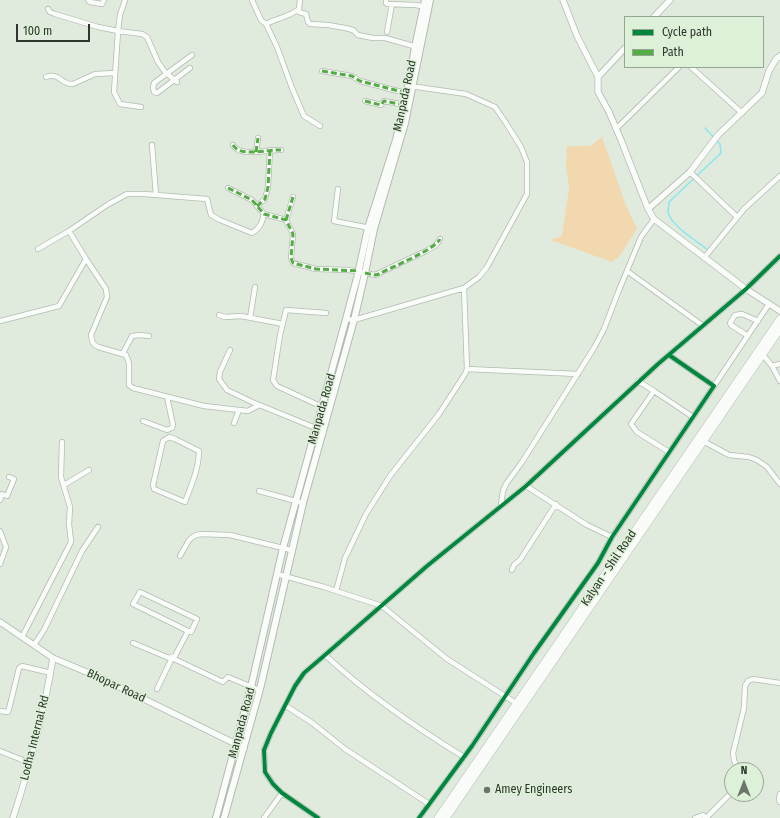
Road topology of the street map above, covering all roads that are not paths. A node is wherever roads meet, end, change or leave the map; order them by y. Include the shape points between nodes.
1 (88, 0) edge
2 (104, 0) edge
3 (125, 0) edge
4 (252, 0) edge
5 (300, 0) edge
6 (386, 0) edge
7 (425, 0) edge
8 (430, 0) edge
9 (563, 0) edge
10 (670, 0) edge
11 (392, 4) junction
12 (426, 7) junction
13 (48, 9) dead end
14 (299, 9) junction
15 (655, 16) edge
16 (266, 24) junction
17 (118, 30) junction
18 (387, 32) dead end
19 (418, 47) junction
20 (624, 49) edge
21 (192, 55) dead end
22 (780, 56) edge
23 (190, 68) dead end
24 (678, 68) edge
25 (692, 68) edge
26 (322, 71) dead end
27 (115, 73) junction
28 (167, 73) junction
29 (598, 77) junction
30 (46, 78) dead end
31 (176, 81) junction
32 (411, 86) junction
33 (409, 94) junction
34 (365, 101) dead end
35 (407, 105) junction
36 (141, 107) dead end
37 (742, 113) junction
38 (320, 126) dead end
39 (616, 129) junction
40 (258, 138) dead end
41 (152, 145) dead end
42 (233, 145) dead end
43 (270, 150) junction
44 (281, 150) dead end
45 (256, 152) junction
46 (690, 172) junction
47 (780, 176) edge
48 (228, 188) dead end
49 (338, 189) dead end
50 (156, 195) junction
51 (293, 198) dead end
52 (257, 206) junction
53 (648, 209) junction
54 (264, 214) junction
55 (737, 217) junction
56 (654, 219) junction
57 (286, 220) junction
58 (371, 228) junction
59 (69, 231) junction
60 (440, 239) dead end
61 (38, 249) dead end
62 (780, 256) edge
63 (704, 258) junction
64 (86, 259) junction
65 (359, 271) junction
66 (627, 271) junction
67 (366, 273) junction
68 (255, 287) dead end
69 (464, 288) junction
70 (746, 289) junction
71 (769, 304) junction
72 (780, 311) edge
73 (326, 313) dead end
74 (219, 315) dead end
75 (250, 318) junction
76 (346, 319) junction
77 (780, 319) edge
78 (354, 320) junction
79 (0, 321) edge
80 (758, 321) junction
81 (283, 324) junction
82 (702, 325) junction
83 (780, 330) edge
84 (149, 336) dead end
85 (748, 336) junction
86 (230, 350) dead end
87 (123, 353) junction
88 (669, 354) junction
89 (763, 355) junction
90 (780, 364) edge
91 (772, 366) junction
92 (467, 369) junction
93 (578, 374) junction
94 (779, 375) edge
95 (780, 381) edge
96 (638, 382) junction
97 (714, 386) junction
98 (654, 391) junction
99 (167, 398) junction
100 (259, 405) junction
101 (322, 408) junction
102 (239, 410) junction
103 (329, 410) junction
104 (693, 417) junction
105 (143, 422) dead end
106 (234, 423) dead end
107 (316, 428) junction
108 (323, 431) junction
109 (704, 441) junction
110 (62, 442) dead end
111 (669, 452) junction
112 (89, 470) dead end
113 (194, 476) joint
114 (10, 477) dead end
115 (780, 484) edge
116 (64, 485) junction
117 (526, 486) junction
118 (259, 491) dead end
119 (0, 500) edge
120 (296, 501) junction
121 (302, 503) junction
122 (502, 504) junction
123 (556, 504) junction
124 (98, 527) dead end
125 (0, 531) edge
126 (612, 537) junction
127 (283, 548) junction
128 (291, 550) junction
129 (180, 556) dead end
130 (0, 564) edge
131 (512, 570) dead end
132 (277, 574) junction
133 (285, 576) junction
134 (336, 591) junction
135 (382, 606) junction
136 (0, 622) edge
137 (188, 631) junction
138 (22, 637) junction
139 (133, 643) dead end
140 (34, 645) junction
141 (325, 656) junction
142 (53, 658) junction
143 (172, 658) junction
144 (50, 673) junction
145 (780, 683) edge
146 (252, 687) junction
147 (157, 689) dead end
148 (259, 690) junction
149 (504, 697) junction
150 (519, 705) junction
151 (286, 706) junction
152 (0, 711) edge
153 (236, 744) junction
154 (244, 748) junction
155 (0, 751) edge
156 (464, 757) junction
157 (735, 762) edge
158 (30, 763) junction
159 (282, 793) junction
160 (780, 794) edge
161 (724, 800) edge
162 (780, 802) edge
163 (429, 804) junction
164 (13, 818) edge
165 (216, 818) edge
166 (224, 818) edge
167 (264, 818) edge
168 (318, 818) edge
169 (419, 818) edge
170 (438, 818) edge
171 (446, 818) edge
172 (695, 818) edge
173 (706, 818) edge

1 - 2 street via 102,4
3 - 17 street
4 - 16 street via 261,20
5 - 14 street
6 - 11 street via 386,3
7 - 12 main road, Manpada Road
8 - 12 main road, Manpada Road
9 - 29 street via 577,36
10 - 15 street
11 - 12 street
11 - 18 street
12 - 19 main road, Manpada Road
13 - 17 street via 55,14 98,27
14 - 16 street
14 - 19 street via 299,12 306,14 310,24 345,28 353,30 358,36 385,38
16 - 38 street via 304,116
17 - 27 street
17 - 28 street via 142,34 147,38 158,62
19 - 32 main road, Manpada Road
20 - 29 street
21 - 28 street
22 - 37 street via 769,71 762,93
23 - 31 street
24 - 39 street
25 - 37 street
26 - 33 street via 352,76 360,81
27 - 30 street via 95,74 72,84 66,84 59,77
27 - 36 street via 114,92 120,104
28 - 31 street
28 - 31 street via 154,83 155,93
29 - 39 street via 598,92
32 - 33 main road, Manpada Road
32 - 69 street via 466,94 495,107 521,147 527,162 527,194 487,267
33 - 35 main road, Manpada Road
34 - 35 street via 382,105 384,101
35 - 58 main road, Manpada Road
37 - 46 street via 716,139
39 - 53 street
40 - 45 street
41 - 50 street
42 - 45 street via 237,150
43 - 44 street
43 - 45 street
43 - 52 street via 268,187 265,199
46 - 53 street
46 - 55 street
47 - 55 street
48 - 52 street via 252,200
49 - 58 street via 334,221
50 - 54 street via 207,199 211,215 252,234 258,229
50 - 59 street via 127,194
51 - 57 street
52 - 54 street
53 - 56 street
54 - 57 street
55 - 63 street
56 - 63 street
56 - 66 street via 641,237
57 - 65 street via 293,234 290,258 293,263 316,269
58 - 65 main road, Manpada Road
58 - 67 main road, Manpada Road
59 - 61 street
59 - 64 street
60 - 67 street via 426,251 379,274
62 - 70 street
63 - 70 street
64 - 79 street via 59,306
64 - 87 street via 107,293 92,341 94,345
65 - 67 street
65 - 76 main road, Manpada Road
66 - 82 street
66 - 93 street via 604,329
67 - 78 main road, Manpada Road
68 - 75 street
69 - 78 street
69 - 92 street
70 - 71 street
70 - 82 street
71 - 72 street
71 - 80 street
73 - 81 street via 288,310
74 - 75 street
75 - 81 street
76 - 78 street
76 - 101 main road, Manpada Road
77 - 150 main road, Kalyan - Shil Road
78 - 103 main road, Manpada Road
80 - 85 street
80 - 85 street via 742,314 735,315 731,325
81 - 101 street via 273,376 274,383
82 - 88 street
83 - 89 main road, Kalyan - Shil Road
84 - 87 street via 132,336
85 - 97 street
86 - 100 street via 219,378 227,390
87 - 99 street via 128,357 129,385
88 - 96 street
88 - 97 street
89 - 91 street
89 - 109 main road, Kalyan - Shil Road
90 - 91 street
91 - 94 street
92 - 93 street
92 - 134 street via 439,414 390,476 366,514 345,558
93 - 122 street via 506,484
94 - 95 street
96 - 98 street
96 - 117 street
97 - 104 street
98 - 104 street
98 - 111 street via 632,424 637,432
99 - 102 street
99 - 105 street via 173,427 167,430
100 - 102 street via 248,411
100 - 107 street
101 - 103 street
101 - 107 main road, Manpada Road
102 - 106 street
103 - 108 main road, Manpada Road
104 - 111 street
107 - 108 street
107 - 120 main road, Manpada Road
108 - 121 main road, Manpada Road
109 - 115 street via 729,455 757,460 767,467
109 - 150 main road, Kalyan - Shil Road
110 - 116 street via 61,477
111 - 126 street
112 - 116 street
113 - 113 street via 185,502 154,489 163,441 169,437 199,451
114 - 119 street via 14,479 6,496 2,494
116 - 138 street via 70,508 71,542
117 - 122 street
117 - 123 street
118 - 120 street
120 - 121 street
120 - 127 main road, Manpada Road
121 - 128 main road, Manpada Road
122 - 135 street
123 - 126 street via 587,525
123 - 131 street
124 - 140 street via 82,551 44,630
125 - 130 street via 6,547
126 - 149 street via 598,563
127 - 128 street
127 - 129 street via 230,535 200,534 189,540
127 - 132 main road, Manpada Road
128 - 133 main road, Manpada Road
132 - 133 street
132 - 146 main road, Manpada Road
133 - 134 street
133 - 148 main road, Manpada Road
134 - 135 street
135 - 141 street
135 - 149 street via 447,659
136 - 138 street, Bhopar Road
137 - 137 street via 191,632 198,619 140,592 133,604
137 - 143 street
138 - 140 street, Bhopar Road
139 - 143 street
140 - 142 street, Bhopar Road
141 - 151 street via 304,673
141 - 156 street via 348,677 396,712
142 - 144 street, Lodha Internal Rd
142 - 153 street, Bhopar Road via 103,679
143 - 146 street via 223,682 228,677
143 - 147 street
144 - 152 street via 22,666 19,668 8,712
144 - 158 street, Lodha Internal Rd
145 - 157 street via 754,679 744,686 744,708 733,753
146 - 148 street
146 - 153 main road, Manpada Road
148 - 154 main road, Manpada Road
149 - 150 street
149 - 156 street
150 - 170 main road, Kalyan - Shil Road
150 - 171 main road, Kalyan - Shil Road
151 - 159 street via 264,750 265,772
151 - 163 street via 345,749
153 - 154 street, Bhopar Road
153 - 165 main road, Manpada Road
154 - 166 main road, Manpada Road
155 - 158 street
156 - 163 street
158 - 164 street, Lodha Internal Rd
159 - 167 street
159 - 168 street
160 - 162 street
161 - 173 street
163 - 169 street
172 - 173 street

